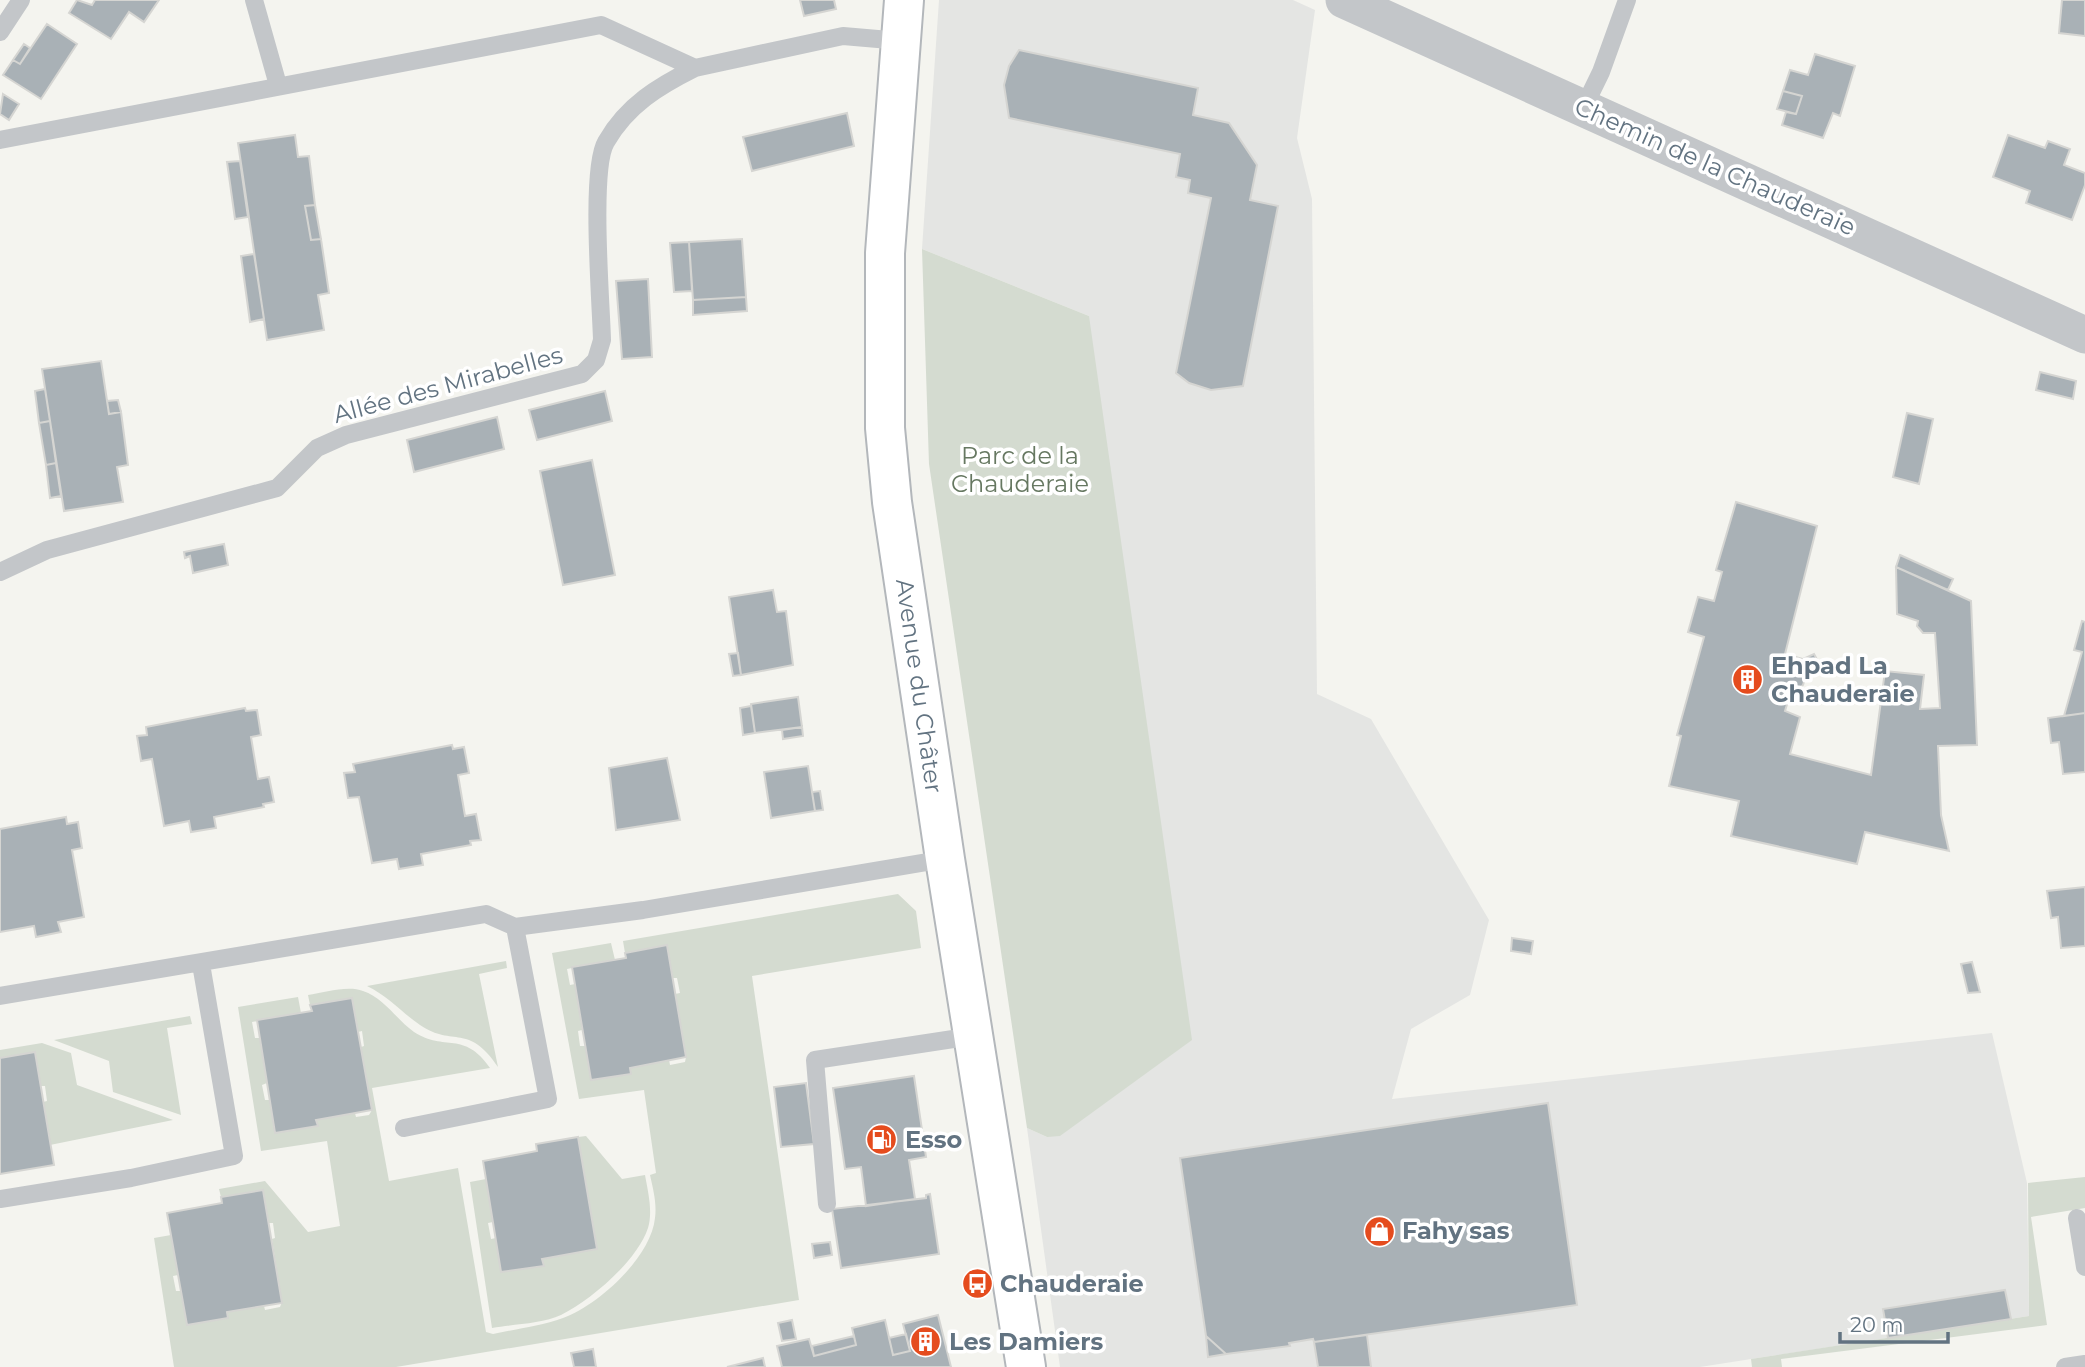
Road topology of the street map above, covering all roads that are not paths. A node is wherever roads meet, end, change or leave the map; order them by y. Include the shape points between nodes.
1 (21, 0) edge
2 (254, 0) edge
3 (904, 0) edge
4 (1344, 0) edge
5 (1628, 0) edge
6 (0, 32) edge
7 (901, 41) junction
8 (695, 68) junction
9 (278, 85) junction
10 (1583, 109) junction
11 (0, 140) edge
12 (2085, 335) edge
13 (0, 572) edge
14 (945, 859) junction
15 (515, 927) junction
16 (201, 964) junction
17 (0, 996) edge
18 (973, 1036) junction
19 (404, 1128) dead end
20 (0, 1199) edge
21 (827, 1204) dead end
22 (2077, 1218) dead end
23 (2085, 1267) edge
24 (2085, 1364) edge
25 (1026, 1367) edge
26 (2065, 1367) edge

1 - 6 lane
2 - 9 lane
3 - 7 main road, Avenue du Châter
4 - 10 street, Chemin de la Chauderaie
5 - 10 lane
7 - 8 lane, Allée des Mirabelles via 843,36
7 - 14 main road, Avenue du Châter via 885,253 885,428
8 - 9 lane via 601,25
8 - 13 lane, Allée des Mirabelles via 652,90 623,117 604,144 598,178 602,340 596,360 582,374 346,435 317,448 277,488 47,550
9 - 11 lane
10 - 12 street, Chemin de la Chauderaie
14 - 15 lane
14 - 18 main road, Avenue du Châter
15 - 16 lane via 486,914
15 - 19 lane via 548,1099
16 - 17 lane
16 - 20 lane via 234,1156
18 - 21 lane via 814,1060
18 - 25 main road, Avenue du Châter
22 - 23 lane
24 - 26 lane

